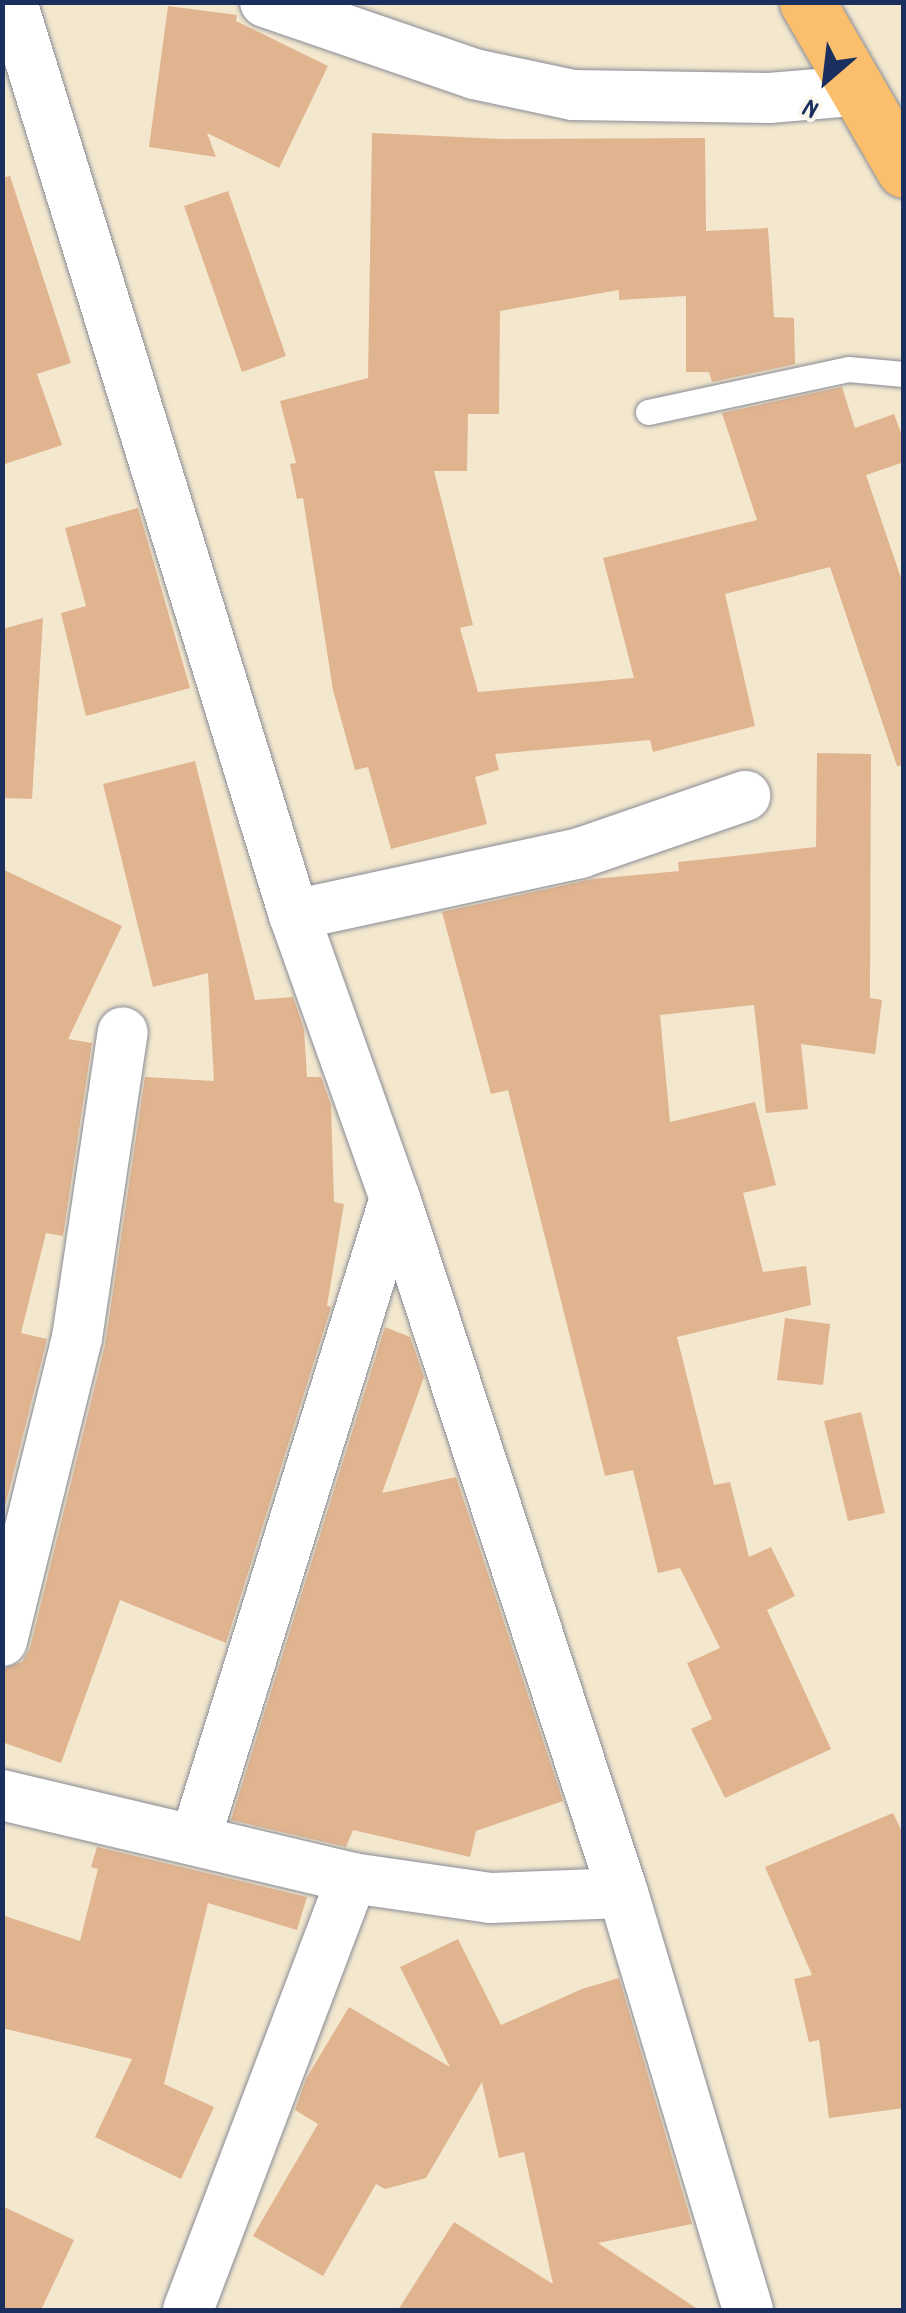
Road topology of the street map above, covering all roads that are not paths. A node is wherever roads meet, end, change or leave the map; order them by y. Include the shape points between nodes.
1 (12, 2) edge
2 (265, 2) edge
3 (806, 2) edge
4 (855, 91) junction
5 (904, 170) edge
6 (904, 374) edge
7 (648, 412) dead end
8 (745, 796) dead end
9 (294, 915) junction
10 (123, 1032) dead end
11 (394, 1198) junction
12 (2, 1641) edge
13 (2, 1795) edge
14 (194, 1840) junction
15 (352, 1878) junction
16 (623, 1893) junction
17 (188, 2310) edge
18 (748, 2310) edge

1 - 9 street
2 - 4 street via 474,74 574,94 718,99
3 - 4 main road
4 - 5 main road
6 - 7 lane via 848,369
8 - 9 street via 580,853
9 - 11 street
10 - 12 street via 77,1338
11 - 14 street
11 - 16 street
13 - 14 street
14 - 15 street
15 - 16 street via 491,1898
15 - 17 street
16 - 18 street

